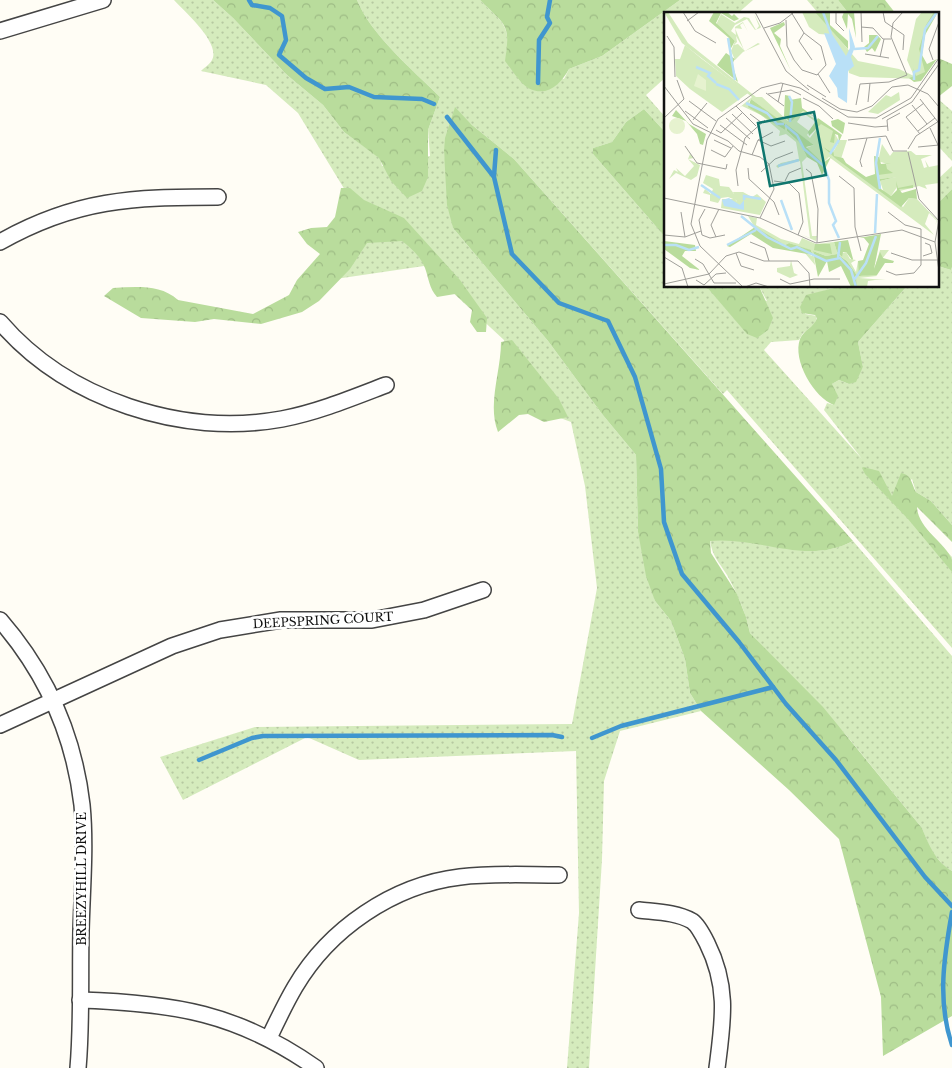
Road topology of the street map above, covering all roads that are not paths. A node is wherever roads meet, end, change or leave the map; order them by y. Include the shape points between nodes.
1 (103, 0) edge
2 (72, 5) edge
3 (0, 31) edge
4 (218, 198) dead end
5 (0, 242) edge
6 (0, 322) edge
7 (386, 384) dead end
8 (483, 590) dead end
9 (0, 620) edge
10 (53, 700) junction
11 (0, 725) edge
12 (559, 875) dead end
13 (639, 910) dead end
14 (80, 1000) junction
15 (269, 1038) junction
16 (78, 1068) edge
17 (316, 1068) edge
18 (717, 1068) edge

1 - 2 street
2 - 3 street
4 - 5 street via 151,197 93,205 50,218
6 - 7 street via 29,350 80,385 142,411 176,419 213,423 281,419 315,411
8 - 10 street, DEEPSPRING COURT via 406,615 364,620 281,620 220,630 172,646
9 - 10 street, BREEZYHILL DRIVE via 36,667
10 - 11 street, DEEPSPRING COURT
10 - 14 street, BREEZYHILL DRIVE via 72,751 82,807
12 - 15 street via 458,877 405,892 364,913 314,960 295,986
13 - 18 street via 672,914 693,922 708,945 722,981 724,1004
14 - 15 street via 137,1002 180,1008 226,1020
14 - 16 street, BREEZYHILL DRIVE
15 - 17 street

